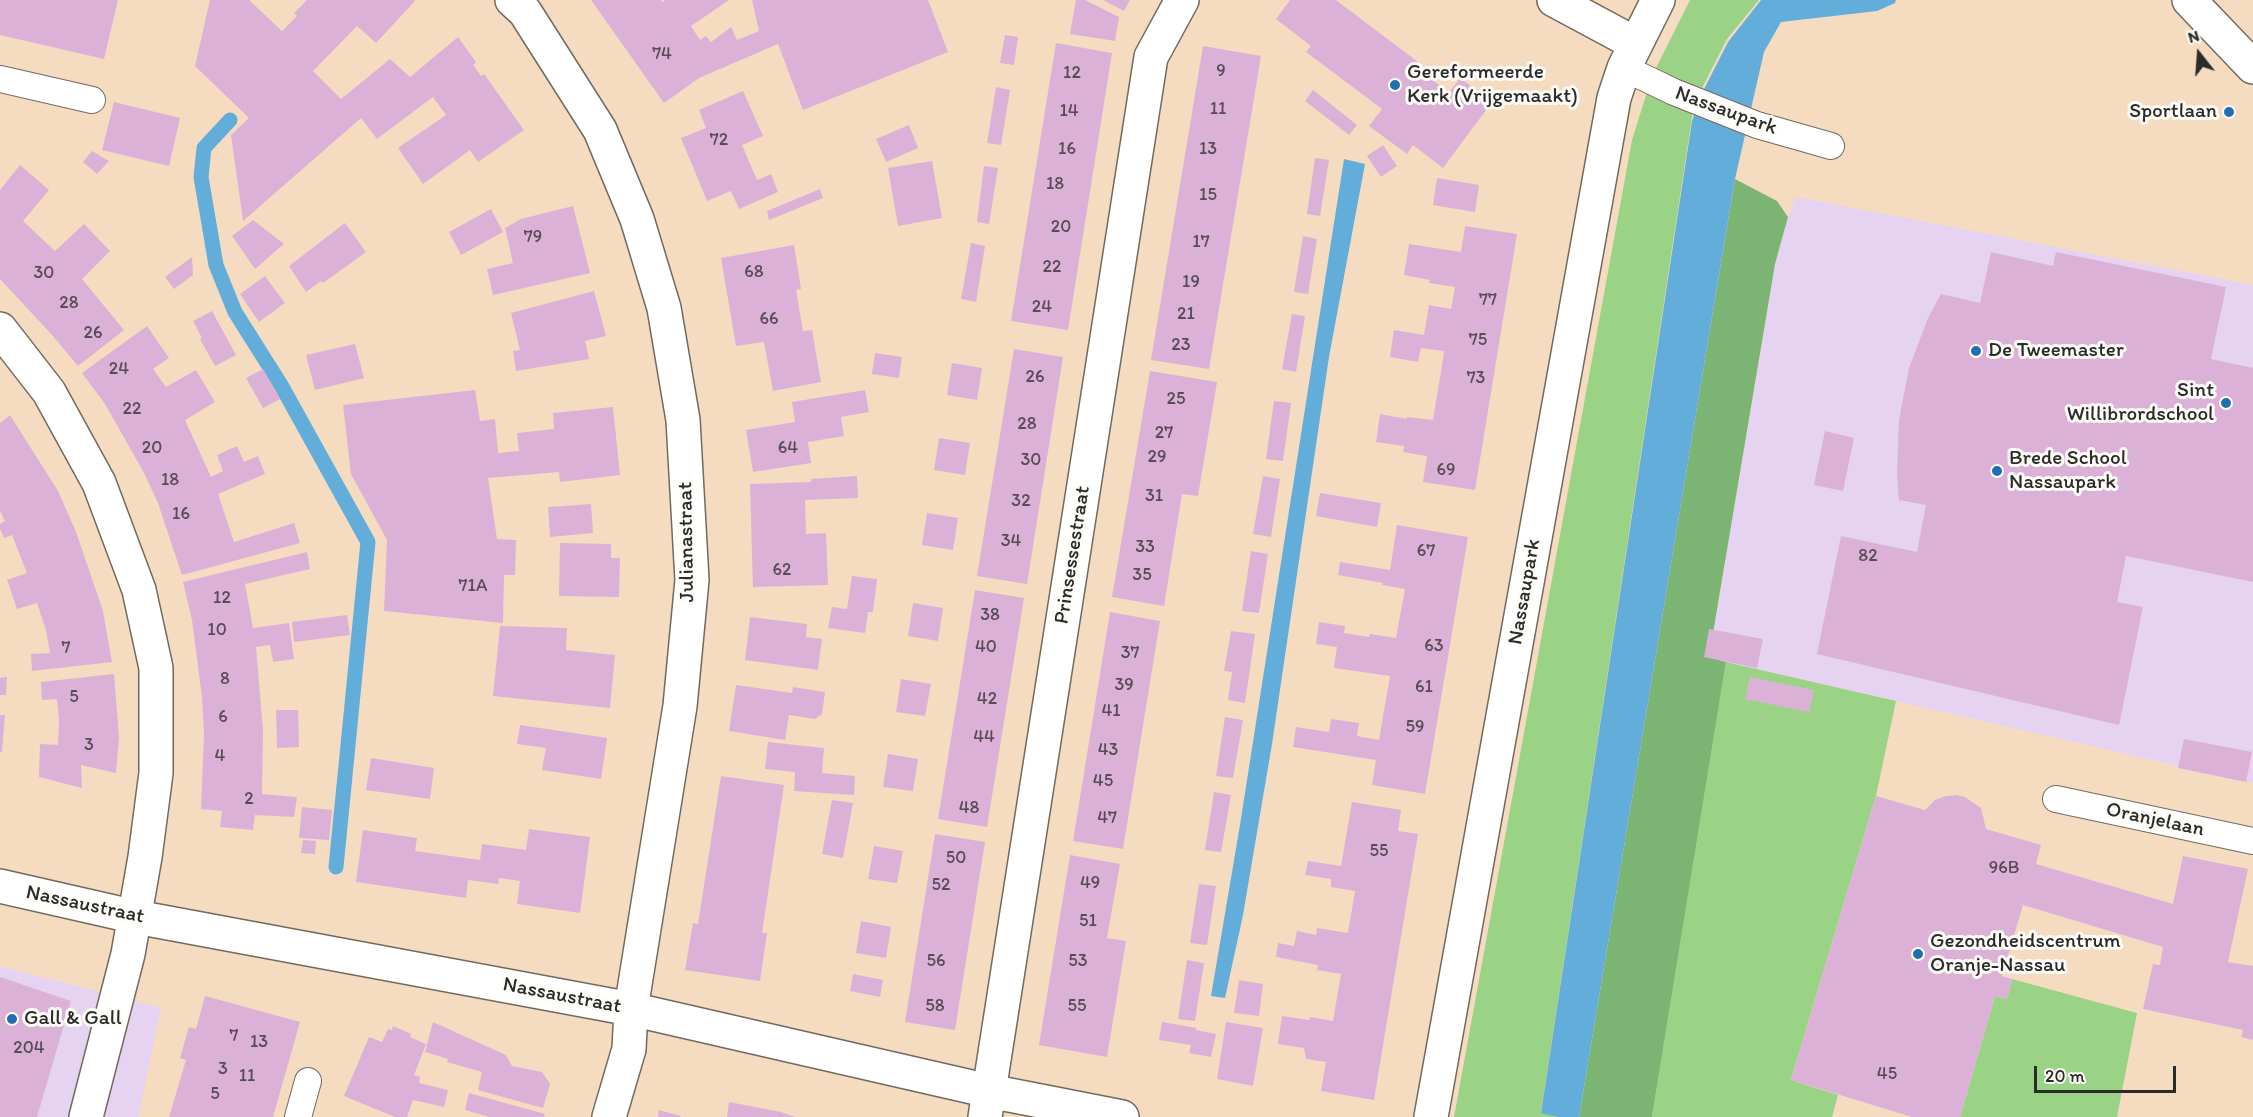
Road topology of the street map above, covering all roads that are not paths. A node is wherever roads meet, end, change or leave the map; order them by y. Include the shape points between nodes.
1 (512, 0) edge
2 (1182, 0) edge
3 (1554, 0) edge
4 (1658, 0) edge
5 (2189, 0) edge
6 (1630, 56) junction
7 (2253, 67) edge
8 (0, 79) edge
9 (92, 100) dead end
10 (1831, 146) dead end
11 (0, 329) edge
12 (2056, 799) dead end
13 (2253, 842) edge
14 (0, 886) edge
15 (136, 916) junction
16 (631, 1009) junction
17 (308, 1081) dead end
18 (987, 1104) edge
19 (86, 1117) edge
20 (298, 1117) edge
21 (609, 1117) edge
22 (1122, 1117) edge
23 (1431, 1117) edge

1 - 16 street, Julianastraat via 525,12 600,130 637,219 664,308 683,420 691,591 680,706
2 - 18 street, Prinsessestraat via 1151,57
3 - 6 street
4 - 6 street, Nassaupark
5 - 7 street
6 - 10 lane, Nassaupark via 1674,92 1757,125
6 - 23 street, Nassaupark via 1614,98
8 - 9 lane
11 - 15 street via 49,393 99,483 139,590 156,668 156,773
12 - 13 lane, Oranjelaan
14 - 15 street, Nassaustraat
15 - 16 street, Nassaustraat
15 - 19 street
16 - 18 street, Nassaustraat
16 - 21 street, Julianastraat via 629,1049
17 - 20 lane
18 - 22 street, Nassaustraat

